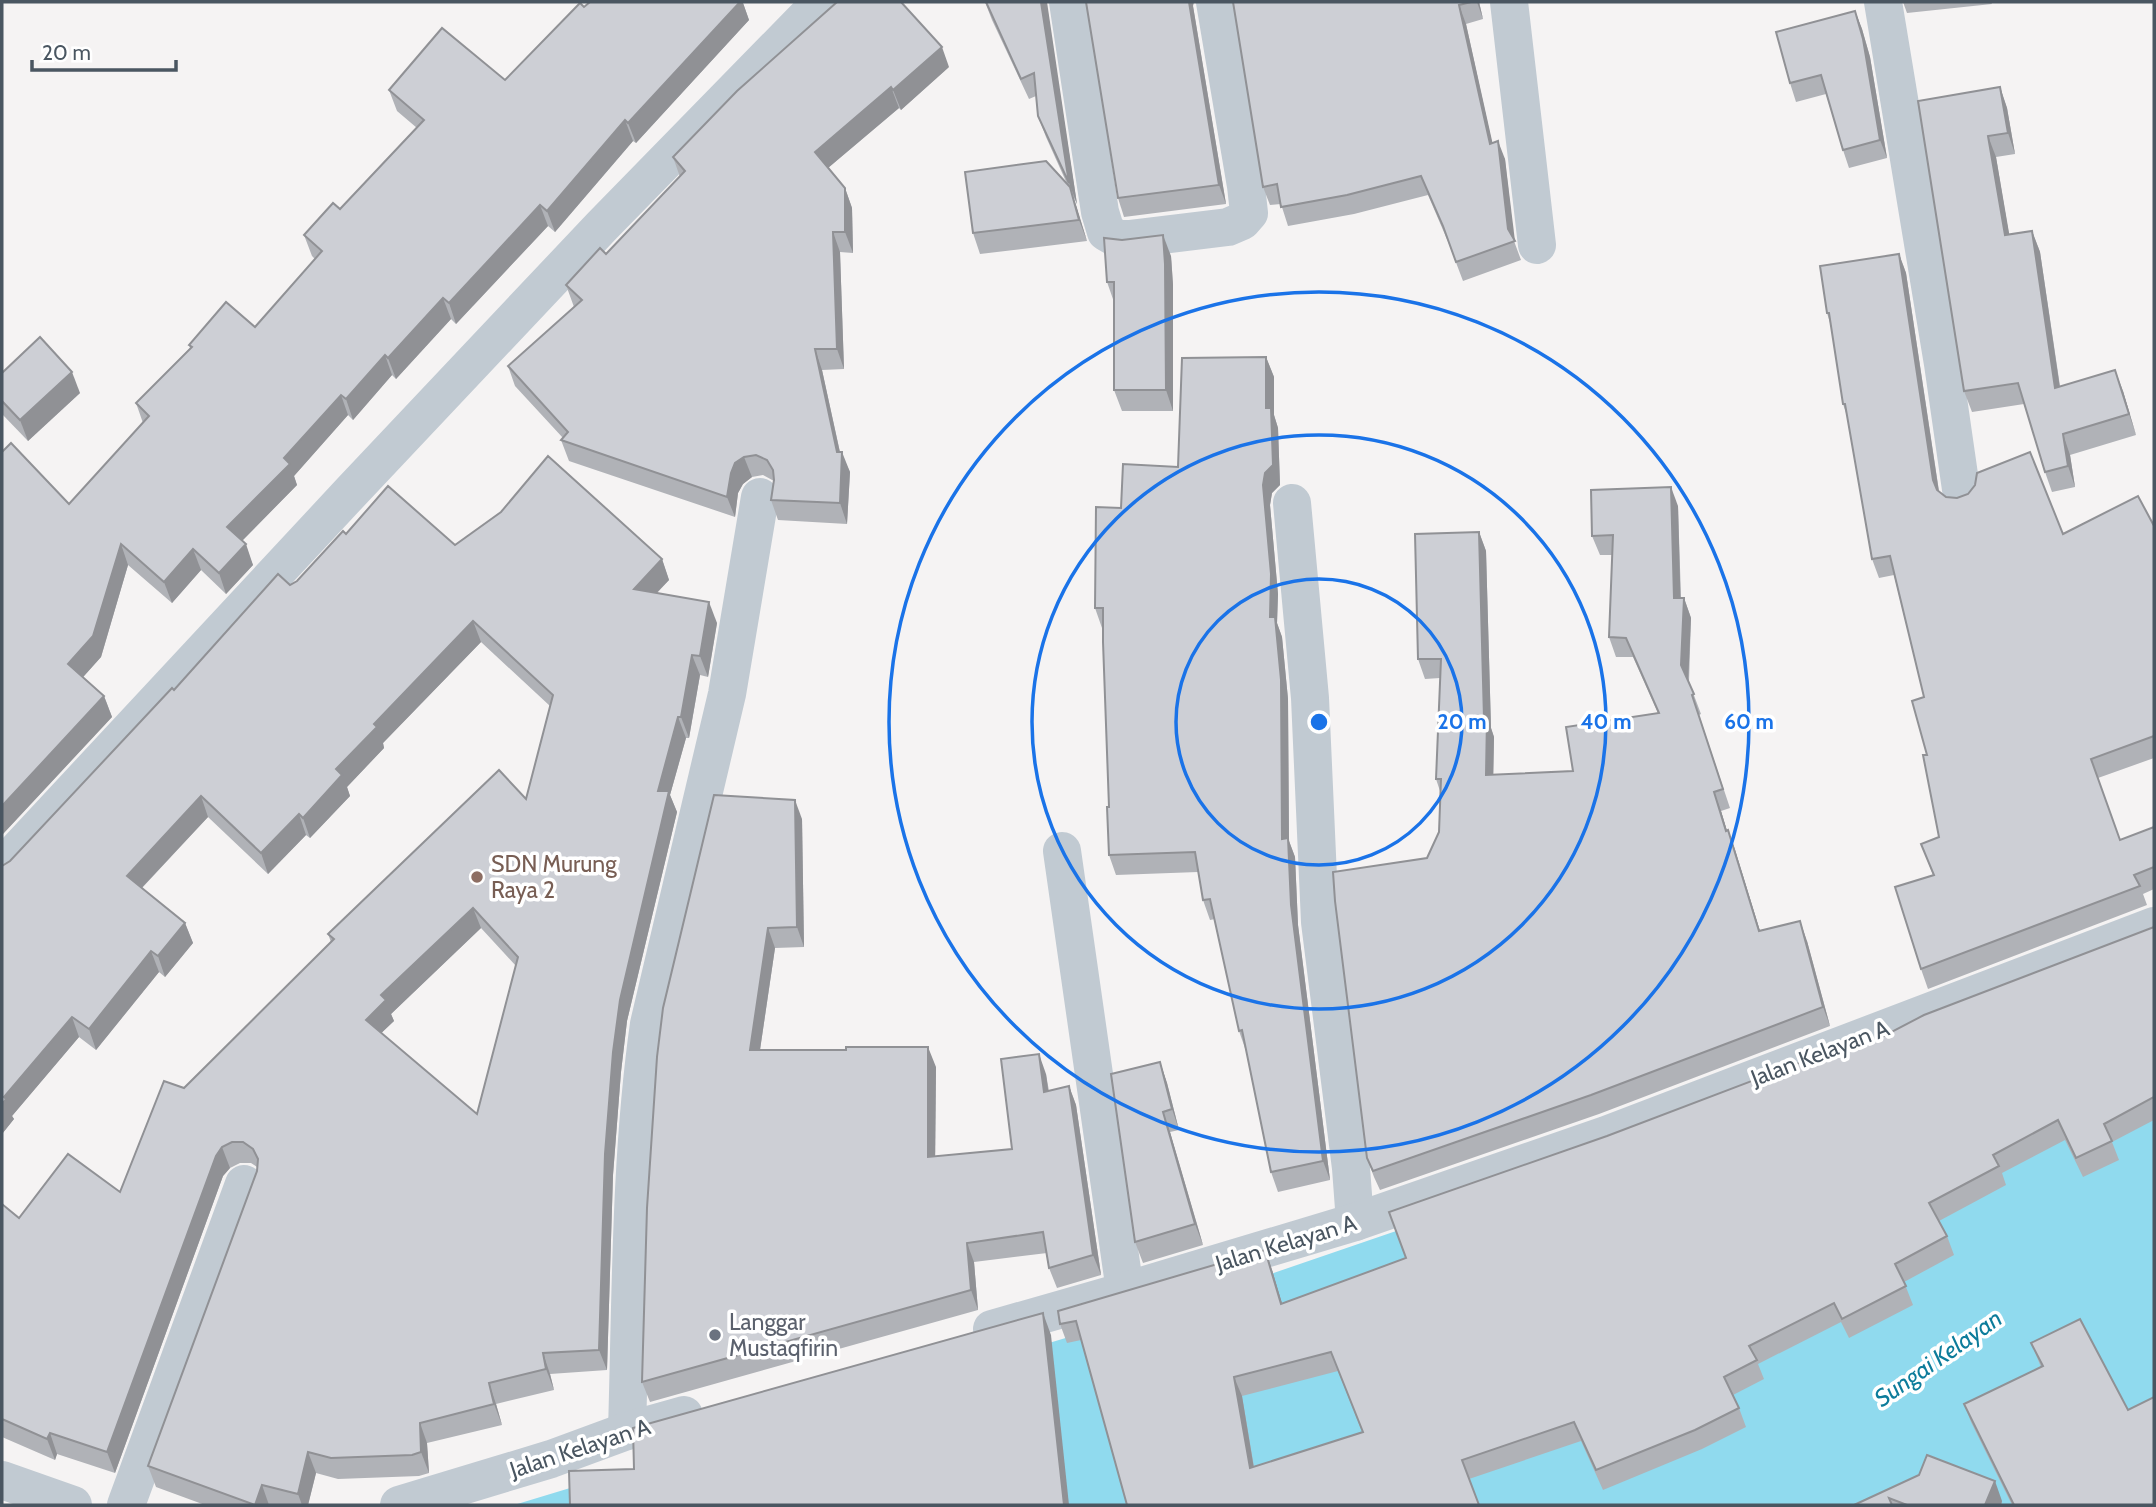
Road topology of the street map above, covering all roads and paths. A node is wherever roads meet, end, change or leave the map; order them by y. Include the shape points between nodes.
1 (821, 2) edge
2 (1068, 2) edge
3 (1215, 2) edge
4 (1509, 2) edge
5 (1883, 2) edge
6 (1537, 245) dead end
7 (1962, 496) edge
8 (760, 497) dead end
9 (1292, 503) dead end
10 (1062, 851) dead end
11 (2, 867) edge
12 (2154, 926) edge
13 (244, 1184) dead end
14 (1355, 1222) junction
15 (1125, 1291) junction
16 (964, 1336) edge
17 (722, 1404) edge
18 (627, 1431) junction
19 (2, 1480) edge
20 (73, 1505) edge
21 (126, 1505) edge
22 (400, 1505) edge

1 - 11 street via 563,267
2 - 3 street via 1100,212 1106,232 1118,239 1228,227 1249,213
4 - 6 street
5 - 7 street
8 - 18 street via 727,694 644,1058
9 - 14 street via 1310,698 1320,922
10 - 15 street
12 - 14 street, Jalan Kelayan A via 1606,1135
13 - 21 street
14 - 15 street, Jalan Kelayan A
15 - 16 street, Jalan Kelayan A
17 - 18 street, Jalan Kelayan A
18 - 22 street, Jalan Kelayan A via 551,1470
19 - 20 street

